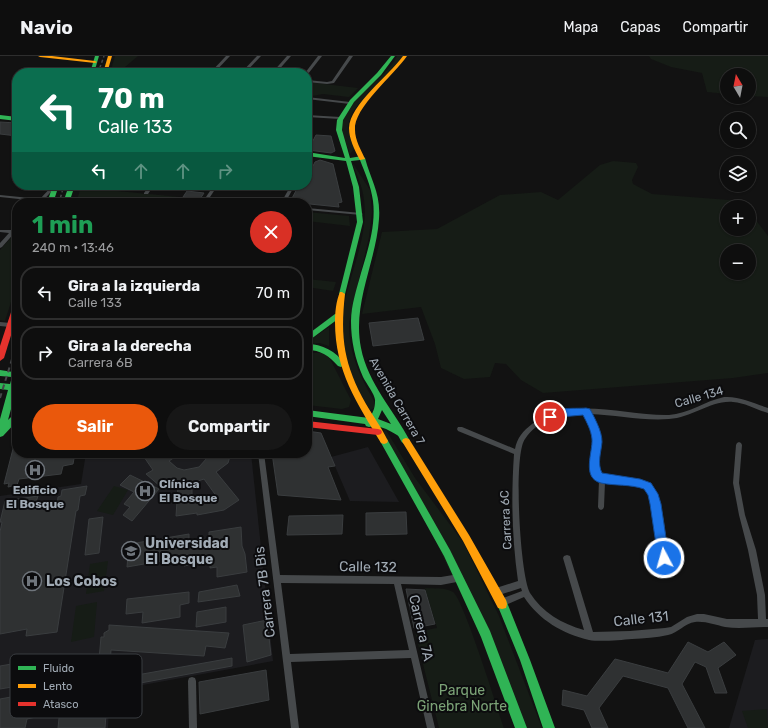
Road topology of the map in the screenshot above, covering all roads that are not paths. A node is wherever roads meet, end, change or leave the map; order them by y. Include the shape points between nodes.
1 (40, 56) edge
2 (110, 56) edge
3 (228, 56) edge
4 (259, 56) edge
5 (289, 56) edge
6 (320, 56) edge
7 (351, 56) edge
8 (394, 56) edge
9 (405, 56) edge
10 (96, 59) edge
11 (106, 68) edge
12 (217, 68) edge
13 (248, 68) edge
14 (278, 68) edge
15 (311, 68) edge
16 (312, 80) edge
17 (312, 98) edge
18 (351, 102) junction
19 (312, 116) edge
20 (0, 117) edge
21 (12, 118) edge
22 (340, 118) junction
23 (312, 156) edge
24 (361, 156) junction
25 (349, 158) junction
26 (370, 183) junction
27 (51, 190) edge
28 (148, 190) edge
29 (146, 193) dead end
30 (0, 196) edge
31 (13, 198) edge
32 (44, 198) edge
33 (312, 209) edge
34 (361, 214) junction
35 (0, 231) edge
36 (12, 232) joint
37 (0, 246) edge
38 (338, 316) junction
39 (12, 319) edge
40 (0, 324) edge
41 (10, 325) junction
42 (312, 335) edge
43 (312, 348) edge
44 (0, 358) edge
45 (342, 366) junction
46 (0, 373) edge
47 (12, 374) edge
48 (0, 386) edge
49 (12, 388) edge
50 (12, 397) edge
51 (380, 399) junction
52 (768, 411) edge
53 (586, 412) junction
54 (312, 414) edge
55 (12, 420) edge
56 (372, 421) junction
57 (312, 425) edge
58 (460, 429) dead end
59 (361, 430) junction
60 (378, 432) junction
61 (0, 435) edge
62 (403, 437) junction
63 (739, 445) dead end
64 (516, 452) junction
65 (262, 458) edge
66 (602, 479) junction
67 (601, 507) dead end
68 (567, 558) dead end
69 (664, 558) dead end
70 (459, 578) junction
71 (276, 579) junction
72 (397, 581) junction
73 (522, 584) junction
74 (496, 592) junction
75 (526, 593) junction
76 (501, 602) junction
77 (765, 623) edge
78 (590, 636) junction
79 (414, 654) junction
80 (286, 658) junction
81 (192, 681) dead end
82 (193, 728) edge
83 (294, 728) edge
84 (431, 728) edge
85 (521, 728) edge
86 (549, 728) edge

1 - 10 main road
2 - 11 main road
3 - 12 street
4 - 13 street
5 - 14 street
6 - 15 street
7 - 16 street via 330,82
8 - 18 main road via 380,75
9 - 24 main road, Avenida Carrera 7 via 394,73 366,100 354,116 352,128
17 - 18 street
18 - 22 main road
19 - 22 street
20 - 21 main road
22 - 25 main road via 339,130
23 - 25 main road
24 - 25 main road
24 - 26 main road, Avenida Carrera 7
25 - 26 main road via 357,164 362,175
25 - 34 main road
26 - 51 main road, Avenida Carrera 7 via 376,198 375,225 354,327 355,343 362,367
27 - 32 street
28 - 29 street
30 - 31 street
33 - 34 street
34 - 38 main road
35 - 36 street
36 - 37 street
38 - 42 main road
38 - 45 main road via 338,343
39 - 41 main road
40 - 41 street
41 - 44 main road
43 - 45 main road via 324,349
45 - 56 main road
46 - 47 main road
48 - 49 main road
50 - 61 main road
51 - 56 main road via 379,410
51 - 62 main road, Avenida Carrera 7
52 - 53 street, Calle 134 via 732,399 675,416
53 - 64 street, Carrera 6C via 558,413 542,420 521,438
53 - 66 street via 597,441 594,467
54 - 56 main road
55 - 61 main road
56 - 59 main road
56 - 60 main road
56 - 62 main road via 389,425
57 - 59 main road
58 - 64 street
59 - 60 main road
60 - 70 main road via 426,513
62 - 74 main road, Avenida Carrera 7
63 - 77 street via 736,483 752,550
64 - 73 street, Carrera 6C via 516,523
65 - 71 street, Carrera 7B Bis
66 - 67 street
66 - 69 street via 648,486 653,494
68 - 78 street
70 - 72 street, Calle 132 via 441,581
70 - 85 main road via 486,635
71 - 72 street, Calle 132
71 - 80 street, Carrera 7B Bis
72 - 79 street, Carrera 7A
73 - 74 street
73 - 75 street, Carrera 6C
74 - 76 main road, Avenida Carrera 7
75 - 76 street
75 - 78 street, Carrera 6C via 540,611 554,623
76 - 86 main road, Avenida Carrera 7
77 - 78 street, Calle 131 via 726,623 696,618 668,632
79 - 80 street
79 - 84 street, Carrera 7A
80 - 83 street, Carrera 7B Bis
81 - 82 street

